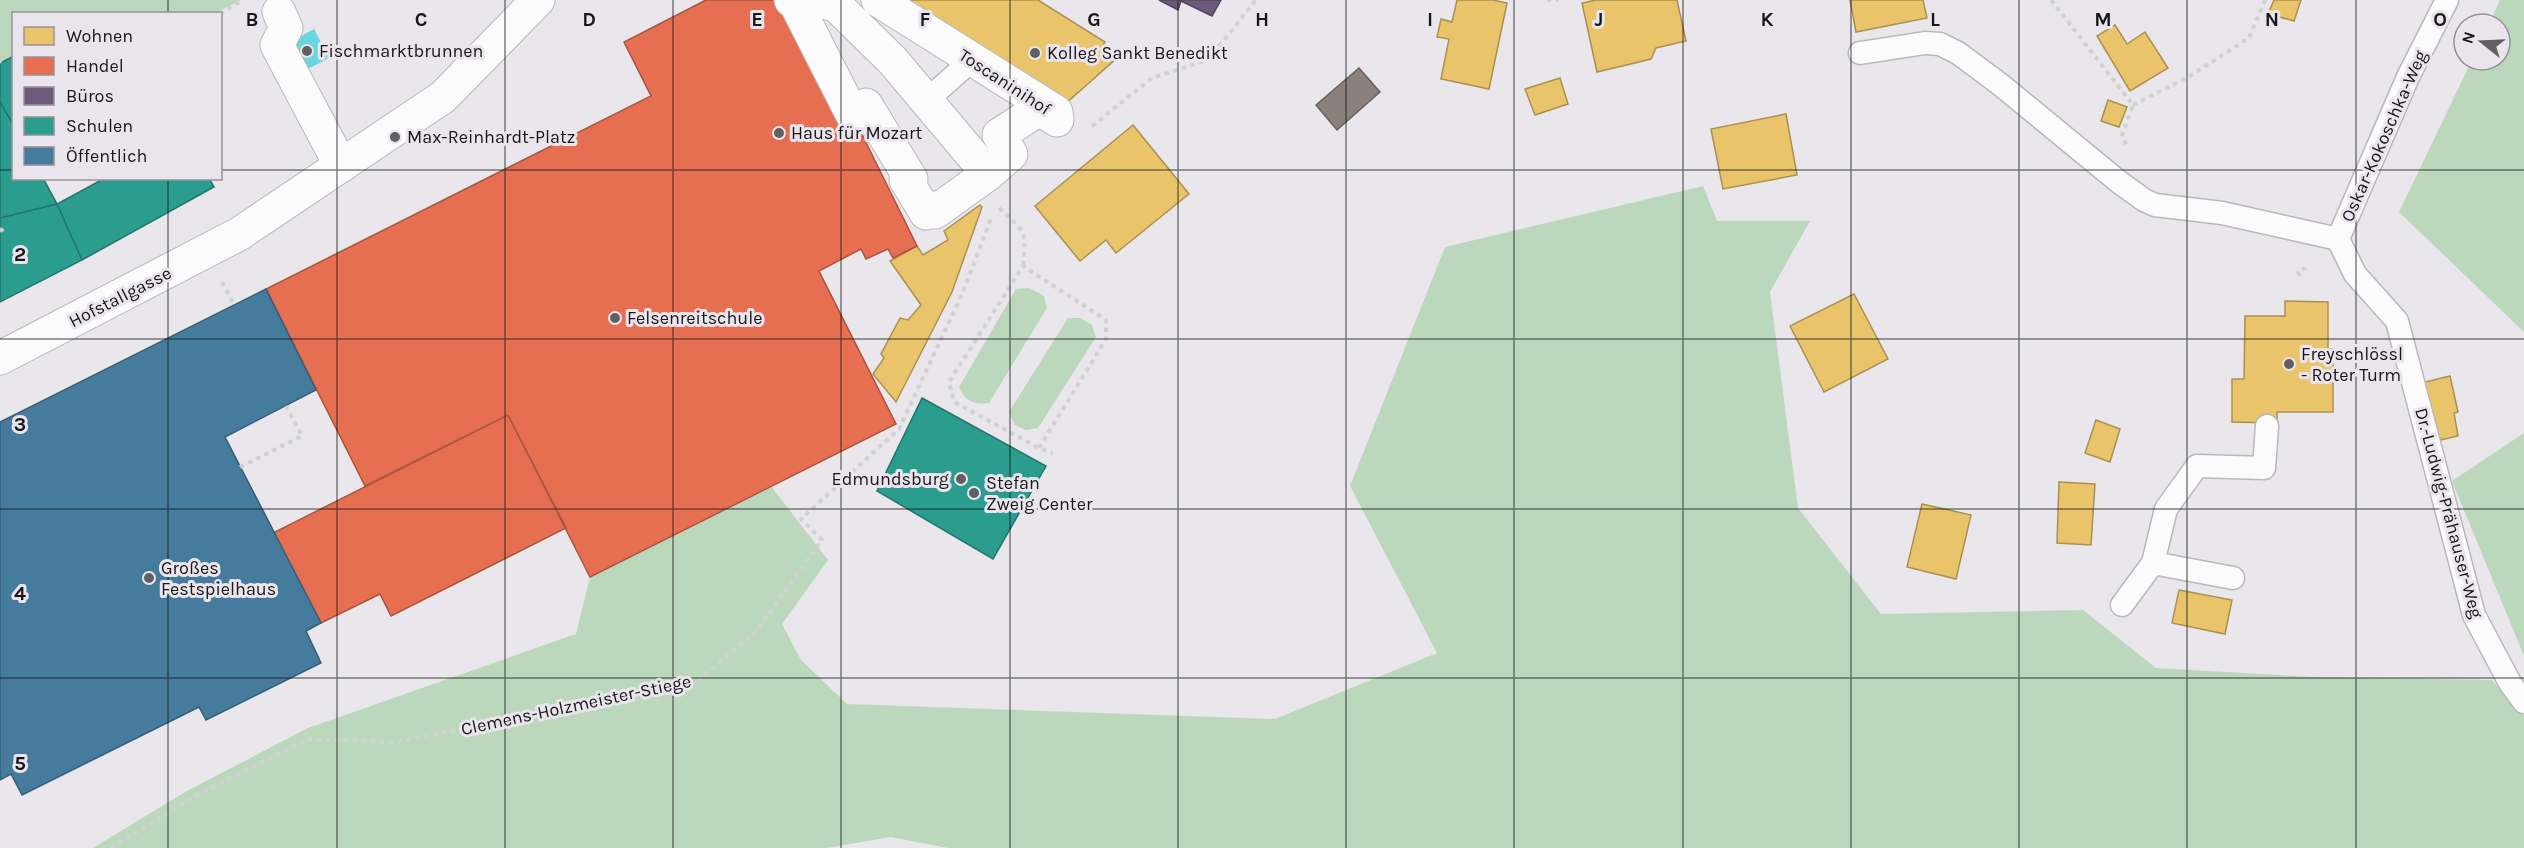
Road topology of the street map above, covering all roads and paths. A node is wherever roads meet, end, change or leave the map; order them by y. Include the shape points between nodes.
1 (243, 0) edge
2 (538, 0) edge
3 (791, 0) edge
4 (817, 0) edge
5 (878, 0) edge
6 (1256, 0) edge
7 (1547, 0) edge
8 (1558, 0) edge
9 (2051, 0) edge
10 (2265, 0) edge
11 (2447, 0) edge
12 (279, 12) dead end
13 (222, 13) edge
14 (1860, 53) dead end
15 (972, 60) junction
16 (927, 100) junction
17 (2133, 105) junction
18 (1088, 129) dead end
19 (2128, 152) dead end
20 (341, 166) junction
21 (988, 174) junction
22 (2338, 239) junction
23 (1023, 266) junction
24 (0, 358) edge
25 (286, 406) dead end
26 (2267, 426) dead end
27 (1039, 447) junction
28 (1053, 453) dead end
29 (240, 467) dead end
30 (2153, 563) junction
31 (2233, 578) dead end
32 (2122, 605) dead end
33 (2524, 702) edge
34 (111, 848) edge

1 - 13 path
2 - 20 street via 443,97
3 - 21 street, Toscaninihof via 852,114 866,105 911,179 906,180 926,213 933,208 935,212
4 - 16 street via 837,6
5 - 15 street, Toscaninihof
6 - 18 path via 1208,60 1152,78
7 - 8 path
9 - 17 path
10 - 17 path via 2249,38 2190,76
11 - 22 lane, Oskar-Kokoschka-Weg via 2408,76
12 - 20 street via 286,28 277,45
14 - 22 lane via 1940,44 2001,85 2119,182 2154,205 2222,213
15 - 16 lane
15 - 21 street, Toscaninihof via 1056,112 1057,120 1039,109 999,135 1011,154
16 - 21 street
17 - 19 path via 2122,135
20 - 24 street, Hofstallgasse via 239,234
22 - 33 lane, Dr.-Ludwig-Prähauser-Weg via 2355,274 2397,321 2474,615
23 - 27 path via 1106,320 1106,339
23 - 27 path via 949,382 954,402
23 - 34 path, Clemens-Holzmeister-Stiege via 1025,242 1021,226 1000,209 998,202 963,292 900,429 801,519 822,540 754,634 698,680 394,742 309,739 197,795
25 - 29 path via 302,436
26 - 30 lane via 2264,468 2197,466 2166,509
27 - 28 path
30 - 31 lane
30 - 32 lane

